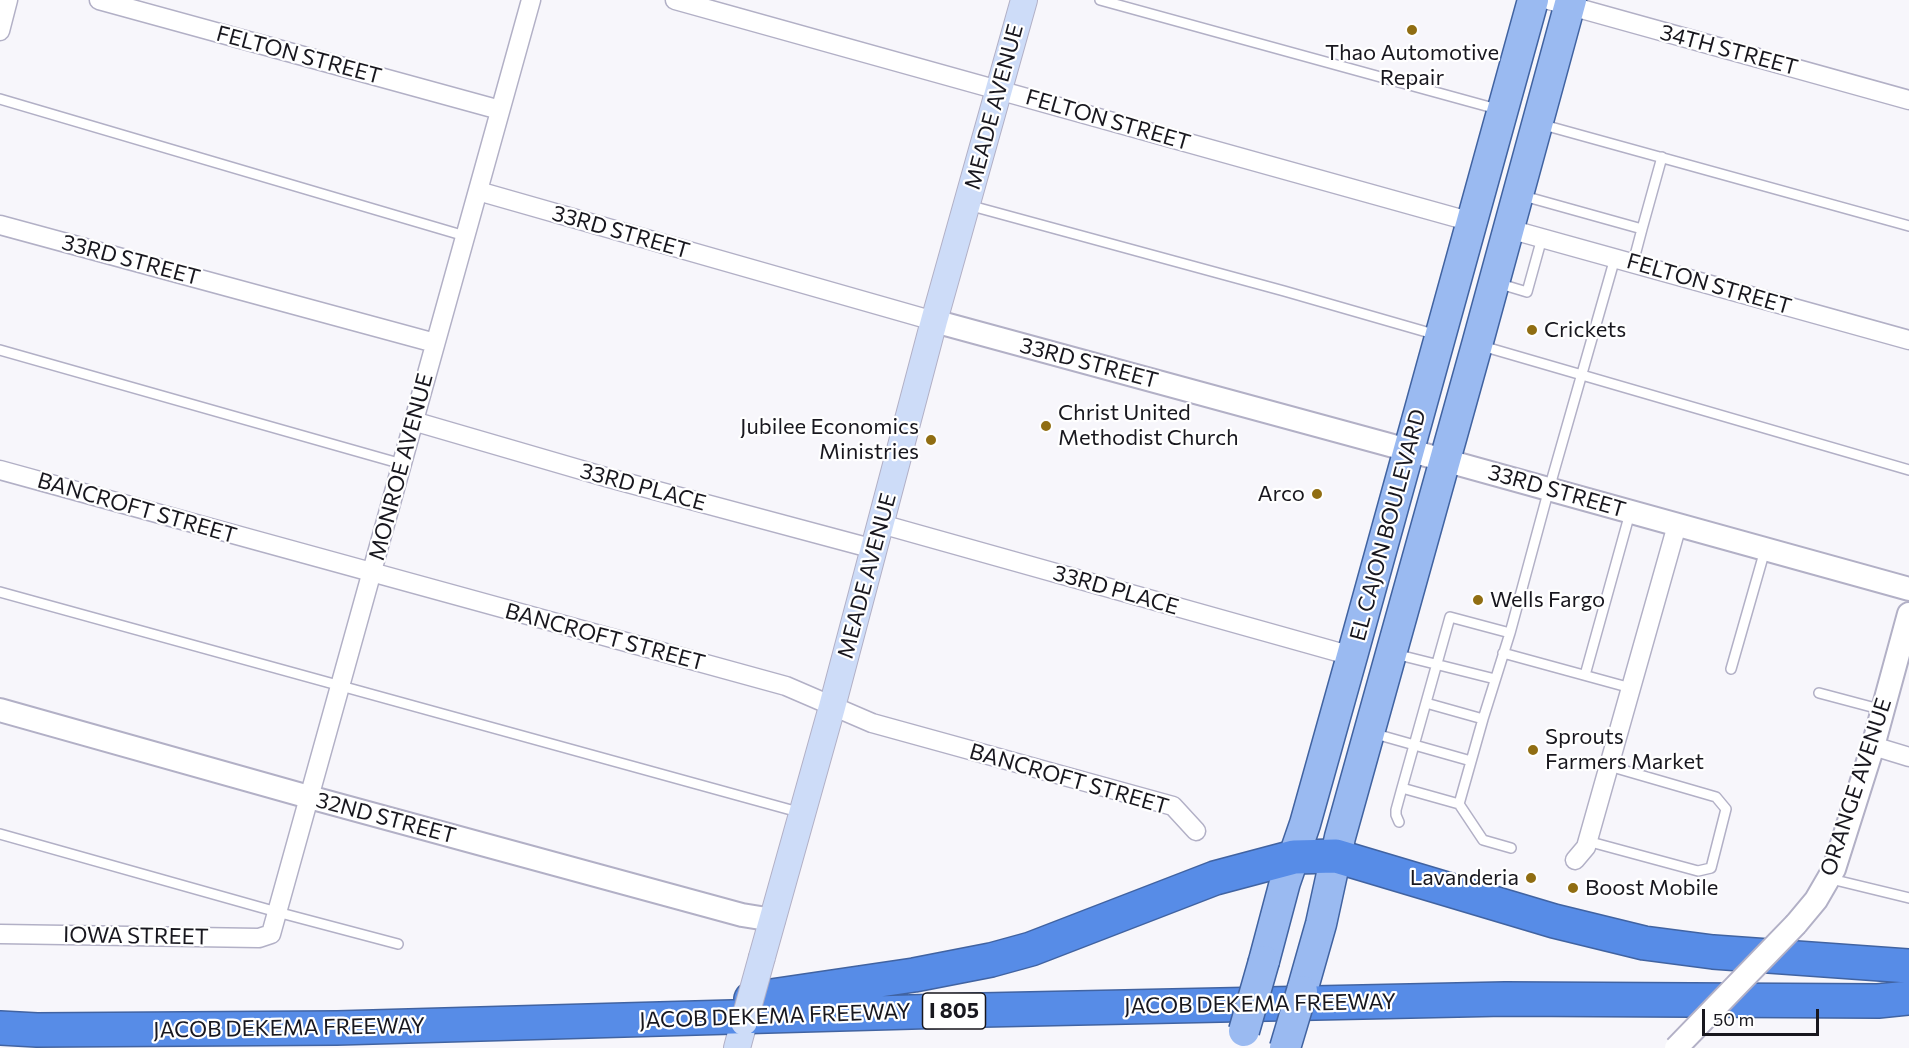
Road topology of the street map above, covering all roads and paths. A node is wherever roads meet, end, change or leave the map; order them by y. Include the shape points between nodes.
1 (8, 0) edge
2 (99, 0) edge
3 (531, 0) edge
4 (675, 0) edge
5 (1024, 0) edge
6 (1100, 0) edge
7 (1533, 0) edge
8 (1563, 2) edge
9 (0, 31) edge
10 (1000, 89) junction
11 (0, 99) edge
12 (1909, 100) edge
13 (500, 110) junction
14 (1502, 110) junction
15 (1538, 123) junction
16 (1662, 158) junction
17 (478, 191) junction
18 (1518, 194) junction
19 (968, 205) junction
20 (1472, 222) junction
21 (0, 225) edge
22 (1909, 226) edge
23 (1509, 229) junction
24 (1642, 229) junction
25 (465, 236) junction
26 (1542, 238) junction
27 (1615, 258) junction
28 (1633, 263) junction
29 (1494, 282) junction
30 (934, 321) junction
31 (1440, 336) junction
32 (1909, 340) edge
33 (435, 343) junction
34 (1477, 345) junction
35 (0, 350) edge
36 (1581, 374) junction
37 (413, 421) junction
38 (1408, 450) junction
39 (1445, 460) junction
40 (402, 464) junction
41 (0, 470) edge
42 (1909, 470) edge
43 (1549, 489) junction
44 (1630, 512) junction
45 (881, 524) junction
46 (1677, 525) junction
47 (874, 549) junction
48 (1765, 549) junction
49 (372, 573) junction
50 (1909, 589) edge
51 (0, 592) edge
52 (1909, 618) edge
53 (1510, 633) junction
54 (1392, 653) junction
55 (1503, 653) junction
56 (1352, 656) junction
57 (1437, 664) junction
58 (1731, 669) dead end
59 (1584, 675) junction
60 (1495, 679) junction
61 (340, 686) junction
62 (1631, 688) junction
63 (1819, 693) dead end
64 (1426, 703) junction
65 (832, 707) junction
66 (0, 710) edge
67 (1882, 710) junction
68 (1483, 719) junction
69 (1369, 733) junction
70 (1414, 745) junction
71 (1873, 746) junction
72 (1909, 757) edge
73 (1471, 760) junction
74 (1609, 766) junction
75 (1402, 788) junction
76 (309, 797) junction
77 (1459, 804) junction
78 (802, 813) junction
79 (1399, 822) dead end
80 (1196, 831) dead end
81 (0, 834) edge
82 (1587, 841) junction
83 (1511, 848) dead end
84 (1335, 856) junction
85 (1294, 857) junction
86 (1575, 860) dead end
87 (1828, 878) junction
88 (1909, 898) edge
89 (277, 912) junction
90 (773, 920) junction
91 (0, 934) edge
92 (271, 934) joint
93 (398, 944) dead end
94 (1909, 966) edge
95 (1909, 998) edge
96 (596, 1022) junction
97 (0, 1028) edge
98 (737, 1048) edge
99 (1239, 1048) edge
100 (1285, 1048) edge
101 (1676, 1048) edge

1 - 9 street
2 - 13 street, FELTON STREET
3 - 13 street, MONROE AVENUE
4 - 10 street, FELTON STREET
5 - 10 main road, MEADE AVENUE
6 - 14 lane
7 - 14 main road, EL CAJON BOULEVARD
8 - 12 street, 34TH STREET
8 - 15 main road, EL CAJON BOULEVARD
10 - 19 main road, MEADE AVENUE
10 - 20 street, FELTON STREET
11 - 25 lane
13 - 17 street, MONROE AVENUE
14 - 20 main road, EL CAJON BOULEVARD
15 - 16 lane
15 - 18 main road, EL CAJON BOULEVARD
16 - 22 lane
16 - 24 lane
17 - 25 street, MONROE AVENUE
17 - 30 street, 33RD STREET
18 - 23 main road, EL CAJON BOULEVARD
18 - 24 lane
19 - 30 main road, MEADE AVENUE
19 - 31 lane
20 - 31 main road, EL CAJON BOULEVARD
21 - 33 street, 33RD STREET
23 - 26 street, FELTON STREET
23 - 29 main road, EL CAJON BOULEVARD
24 - 28 lane
25 - 33 street, MONROE AVENUE
26 - 27 street, FELTON STREET
26 - 29 lane via 1527,292
27 - 28 street, FELTON STREET
27 - 36 lane
28 - 32 street, FELTON STREET
29 - 34 main road, EL CAJON BOULEVARD
30 - 38 street, 33RD STREET
30 - 45 main road, MEADE AVENUE
31 - 38 main road, EL CAJON BOULEVARD
33 - 37 street, MONROE AVENUE
34 - 36 lane
34 - 39 main road, EL CAJON BOULEVARD
35 - 40 lane
36 - 42 lane
36 - 43 lane
37 - 40 street, MONROE AVENUE
37 - 47 street, 33RD PLACE
38 - 39 street, 33RD STREET
38 - 56 main road, EL CAJON BOULEVARD
39 - 43 street, 33RD STREET
39 - 54 main road, EL CAJON BOULEVARD
40 - 49 street, MONROE AVENUE
41 - 49 street, BANCROFT STREET
43 - 44 street, 33RD STREET
43 - 53 lane
44 - 46 street, 33RD STREET
44 - 59 lane
45 - 47 main road, MEADE AVENUE
45 - 56 street, 33RD PLACE
46 - 48 street, 33RD STREET
46 - 62 street
47 - 65 main road, MEADE AVENUE
48 - 50 street, 33RD STREET
48 - 58 lane
49 - 61 street, MONROE AVENUE
49 - 65 street, BANCROFT STREET via 786,686
51 - 61 lane
52 - 67 street, ORANGE AVENUE
53 - 55 lane
53 - 57 lane via 1450,617
54 - 57 lane
54 - 69 main road, EL CAJON BOULEVARD
55 - 59 lane
55 - 60 lane
56 - 85 main road, EL CAJON BOULEVARD
57 - 60 lane
57 - 64 lane
59 - 62 lane
60 - 68 lane
61 - 76 street, MONROE AVENUE
61 - 78 lane
62 - 74 street
63 - 67 lane
64 - 68 lane
64 - 70 lane
65 - 78 main road, MEADE AVENUE
65 - 80 street, BANCROFT STREET via 873,723 1173,806
66 - 76 street, 32ND STREET
67 - 71 street, ORANGE AVENUE
68 - 73 lane
69 - 70 lane
69 - 84 main road, EL CAJON BOULEVARD
70 - 73 lane
70 - 75 lane
71 - 72 street
71 - 87 street, ORANGE AVENUE
73 - 77 lane
74 - 82 street
74 - 82 lane via 1716,797 1726,809 1711,868 1698,871
75 - 77 lane
75 - 79 lane via 1396,810
76 - 89 street, MONROE AVENUE
76 - 90 street, 32ND STREET
77 - 83 lane via 1483,840
78 - 90 main road, MEADE AVENUE
81 - 89 lane
82 - 86 street
84 - 85 highway
84 - 94 highway via 1554,921 1644,943 1713,952
84 - 100 main road, EL CAJON BOULEVARD, bridge via 1329,891
85 - 96 highway via 1215,878 1031,949 991,960
85 - 99 main road, EL CAJON BOULEVARD, bridge
87 - 88 lane
87 - 101 street, ORANGE AVENUE, bridge via 1796,924
89 - 92 street, MONROE AVENUE
89 - 93 lane
90 - 98 main road, MEADE AVENUE, bridge
91 - 92 street, IOWA STREET via 259,938
95 - 96 highway, JACOB DEKEMA FREEWAY / I 805 via 1505,999
96 - 97 highway, JACOB DEKEMA FREEWAY / I 805 via 325,1028

